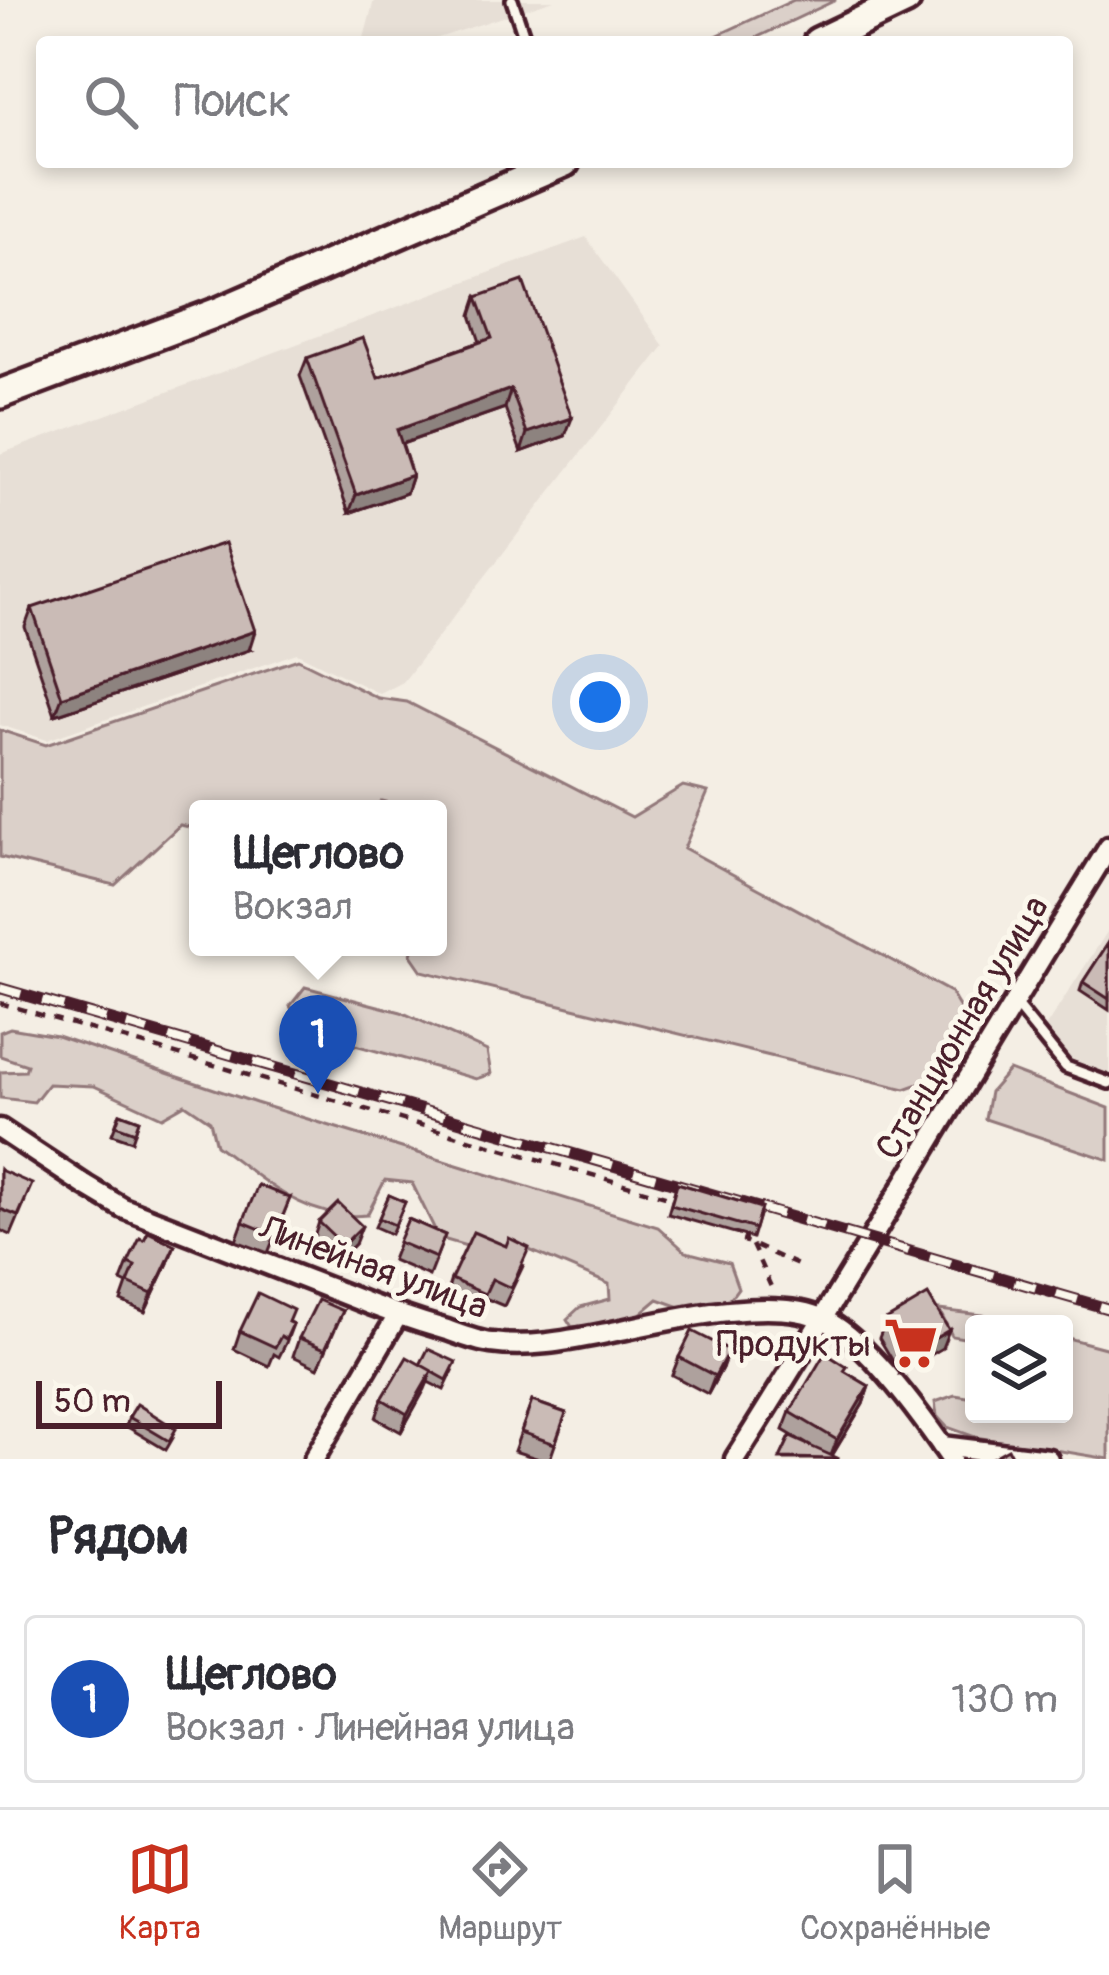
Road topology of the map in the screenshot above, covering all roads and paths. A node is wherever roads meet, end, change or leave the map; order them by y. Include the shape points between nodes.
1 (512, 0) edge
2 (906, 0) edge
3 (524, 36) edge
4 (831, 36) edge
5 (551, 168) edge
6 (0, 394) edge
7 (1109, 848) edge
8 (0, 1003) edge
9 (1014, 1003) junction
10 (1109, 1083) edge
11 (0, 1129) edge
12 (672, 1198) edge
13 (746, 1236) edge
14 (752, 1245) junction
15 (802, 1267) dead end
16 (782, 1309) junction
17 (398, 1315) junction
18 (824, 1319) junction
19 (947, 1453) edge
20 (314, 1459) edge
21 (735, 1459) edge
22 (1048, 1459) edge

1 - 3 lane
2 - 4 street
5 - 6 street via 221,311
7 - 9 street, Станционная улица
8 - 12 path
9 - 10 lane via 1066,1067
9 - 18 street, Станционная улица
11 - 17 street, Линейная улица via 123,1208
13 - 14 path
14 - 15 path
14 - 16 path
16 - 17 street, Линейная улица via 675,1318 525,1346
16 - 18 street, Линейная улица
17 - 20 street
18 - 19 street via 869,1354
18 - 21 street, Станционная улица
19 - 22 street

